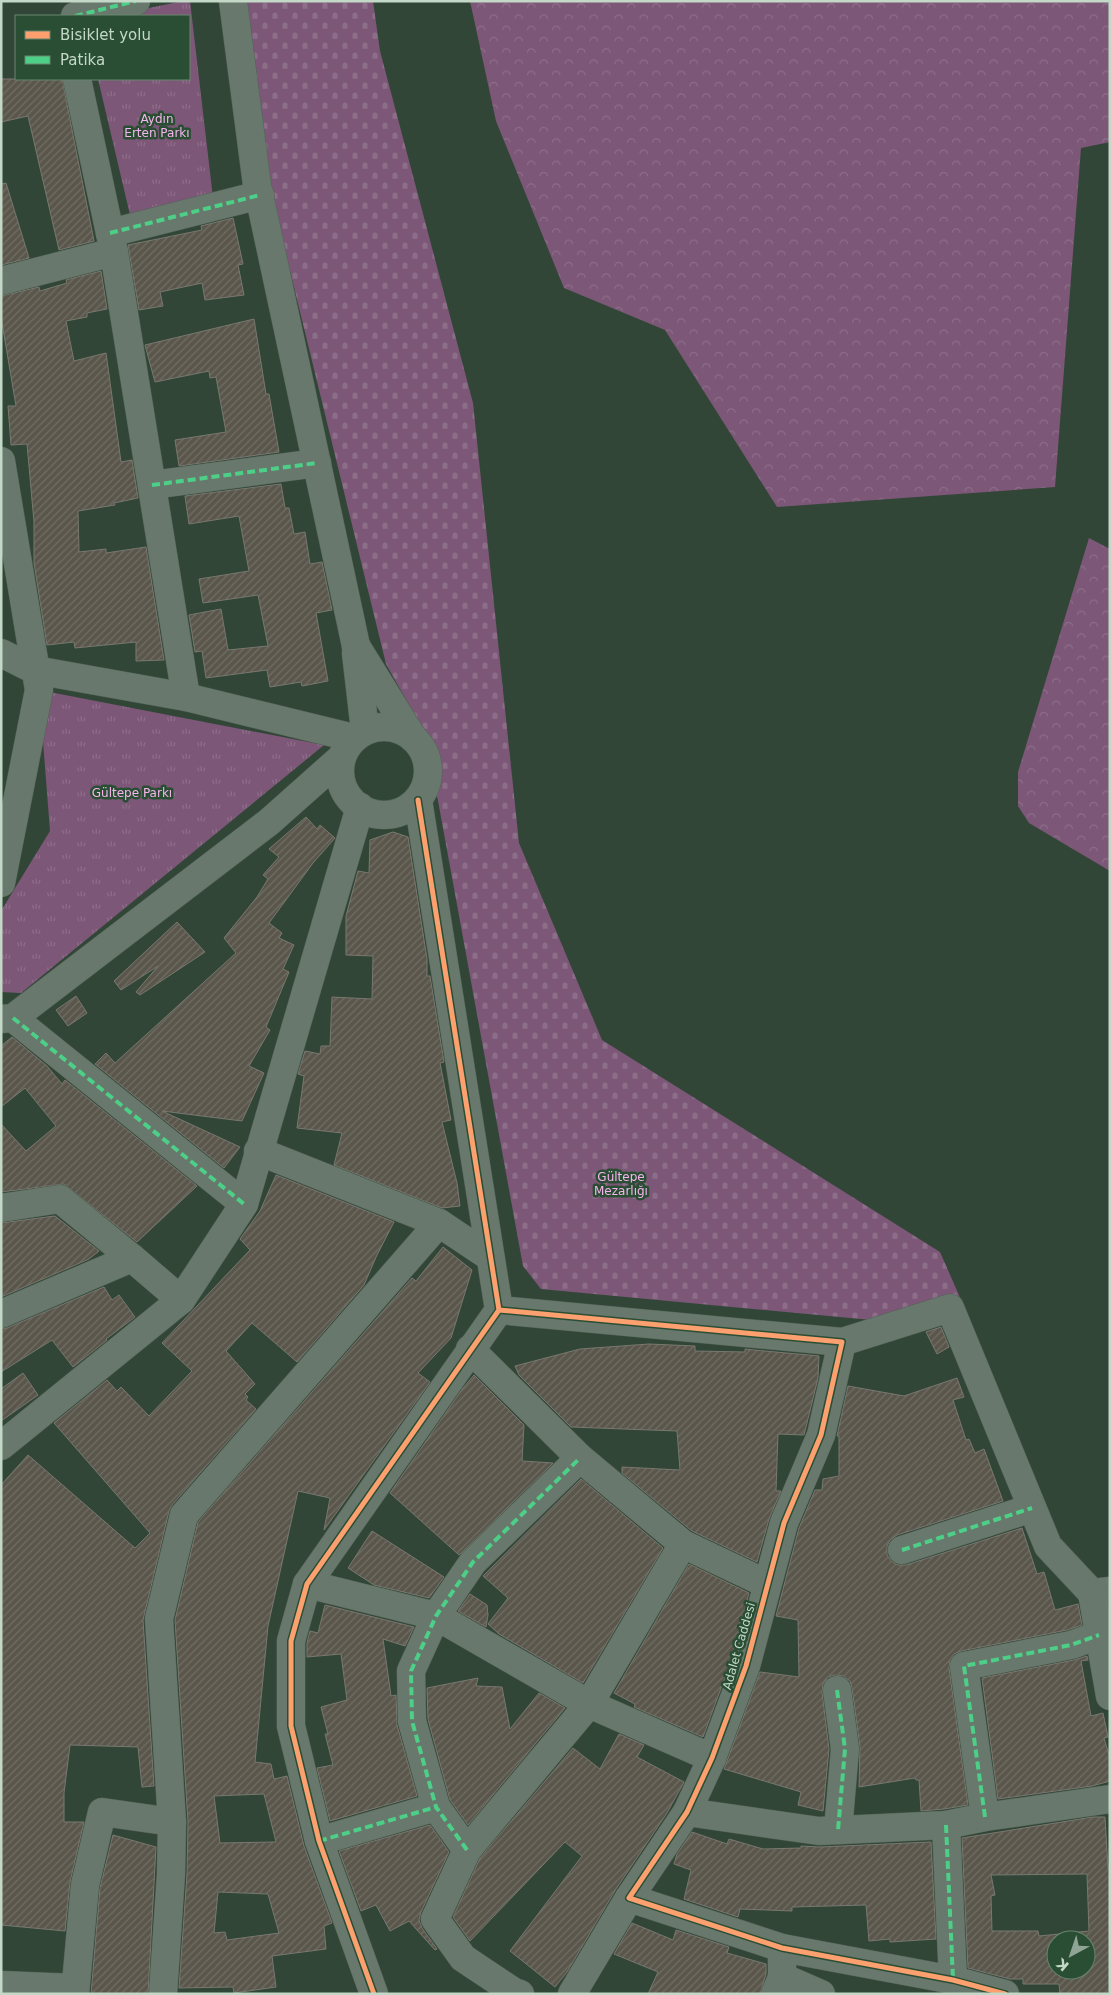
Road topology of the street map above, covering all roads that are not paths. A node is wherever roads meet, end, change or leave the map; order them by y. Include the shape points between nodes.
1 (61, 1) edge
2 (136, 1) edge
3 (233, 1) edge
4 (64, 15) edge
5 (79, 15) edge
6 (78, 80) edge
7 (260, 195) junction
8 (112, 243) junction
9 (1, 281) edge
10 (1, 461) edge
11 (317, 463) junction
12 (152, 485) junction
13 (356, 646) junction
14 (1, 653) edge
15 (35, 670) junction
16 (186, 697) junction
17 (413, 738) junction
18 (354, 742) junction
19 (418, 800) junction
20 (360, 807) junction
21 (1, 883) edge
22 (7, 1018) edge
23 (258, 1151) junction
24 (244, 1204) junction
25 (1, 1208) edge
26 (439, 1223) junction
27 (490, 1257) junction
28 (132, 1258) junction
29 (181, 1300) junction
30 (499, 1310) junction
31 (1, 1314) edge
32 (842, 1342) junction
33 (470, 1349) junction
34 (1, 1446) edge
35 (580, 1458) junction
36 (1032, 1508) junction
37 (683, 1544) junction
38 (902, 1550) dead end
39 (307, 1584) junction
40 (767, 1584) junction
41 (1101, 1592) edge
42 (436, 1616) junction
43 (1099, 1635) junction
44 (837, 1690) dead end
45 (1110, 1696) edge
46 (589, 1704) junction
47 (712, 1758) junction
48 (1110, 1799) edge
49 (436, 1807) junction
50 (686, 1812) junction
51 (985, 1817) junction
52 (172, 1822) junction
53 (946, 1825) junction
54 (838, 1830) junction
55 (319, 1841) junction
56 (467, 1850) junction
57 (629, 1898) junction
58 (782, 1948) junction
59 (953, 1980) junction
60 (1, 1985) edge
61 (779, 1985) edge
62 (75, 1991) edge
63 (163, 1994) edge
64 (374, 1994) edge
65 (520, 1994) edge
66 (572, 1994) edge
67 (821, 1994) edge
68 (1005, 1994) edge

1 - 4 street
2 - 5 street
3 - 7 street
6 - 8 street
7 - 8 street
7 - 11 street
8 - 9 street
8 - 12 street
10 - 15 street
11 - 12 street
11 - 13 street
12 - 16 street
13 - 17 street
13 - 18 street
14 - 15 street
15 - 16 street
15 - 21 street via 39,690
16 - 18 street
17 - 18 street via 390,727 377,727
17 - 19 street via 425,755 429,775
18 - 20 street via 339,770 346,795
18 - 22 street via 270,822
19 - 20 street via 408,810 394,815 367,813
19 - 27 street
20 - 23 street
22 - 24 street
23 - 24 street
23 - 26 street
24 - 29 street
25 - 28 street via 60,1199
26 - 27 street
26 - 52 street via 184,1515 159,1619
27 - 30 street
28 - 29 street
28 - 31 street
29 - 34 street
30 - 32 street
30 - 33 street
32 - 36 street via 950,1308
32 - 40 street, Adalet Caddesi via 821,1436 784,1523
33 - 35 street
33 - 39 street
35 - 37 street
35 - 42 street via 473,1562
36 - 38 street
36 - 41 street via 1048,1546
37 - 40 street
37 - 46 street
39 - 42 street
39 - 55 street via 291,1641 291,1726
40 - 47 street, Adalet Caddesi via 746,1666
41 - 43 street
42 - 46 street
42 - 49 street via 411,1671 412,1721
43 - 45 street
43 - 51 street via 1071,1645 964,1666
44 - 54 street via 845,1749
46 - 47 street
46 - 56 street
47 - 50 street, Adalet Caddesi
48 - 51 street
49 - 55 street
49 - 56 street
50 - 54 street via 819,1831
50 - 57 street, Adalet Caddesi
51 - 53 street
52 - 62 street via 102,1812 85,1885
52 - 63 street
53 - 54 street
53 - 59 street
55 - 64 street
56 - 65 street via 435,1919 463,1958
57 - 58 street
57 - 66 street, Adalet Caddesi
58 - 59 street
58 - 61 street
59 - 68 street
60 - 62 street
61 - 67 street

